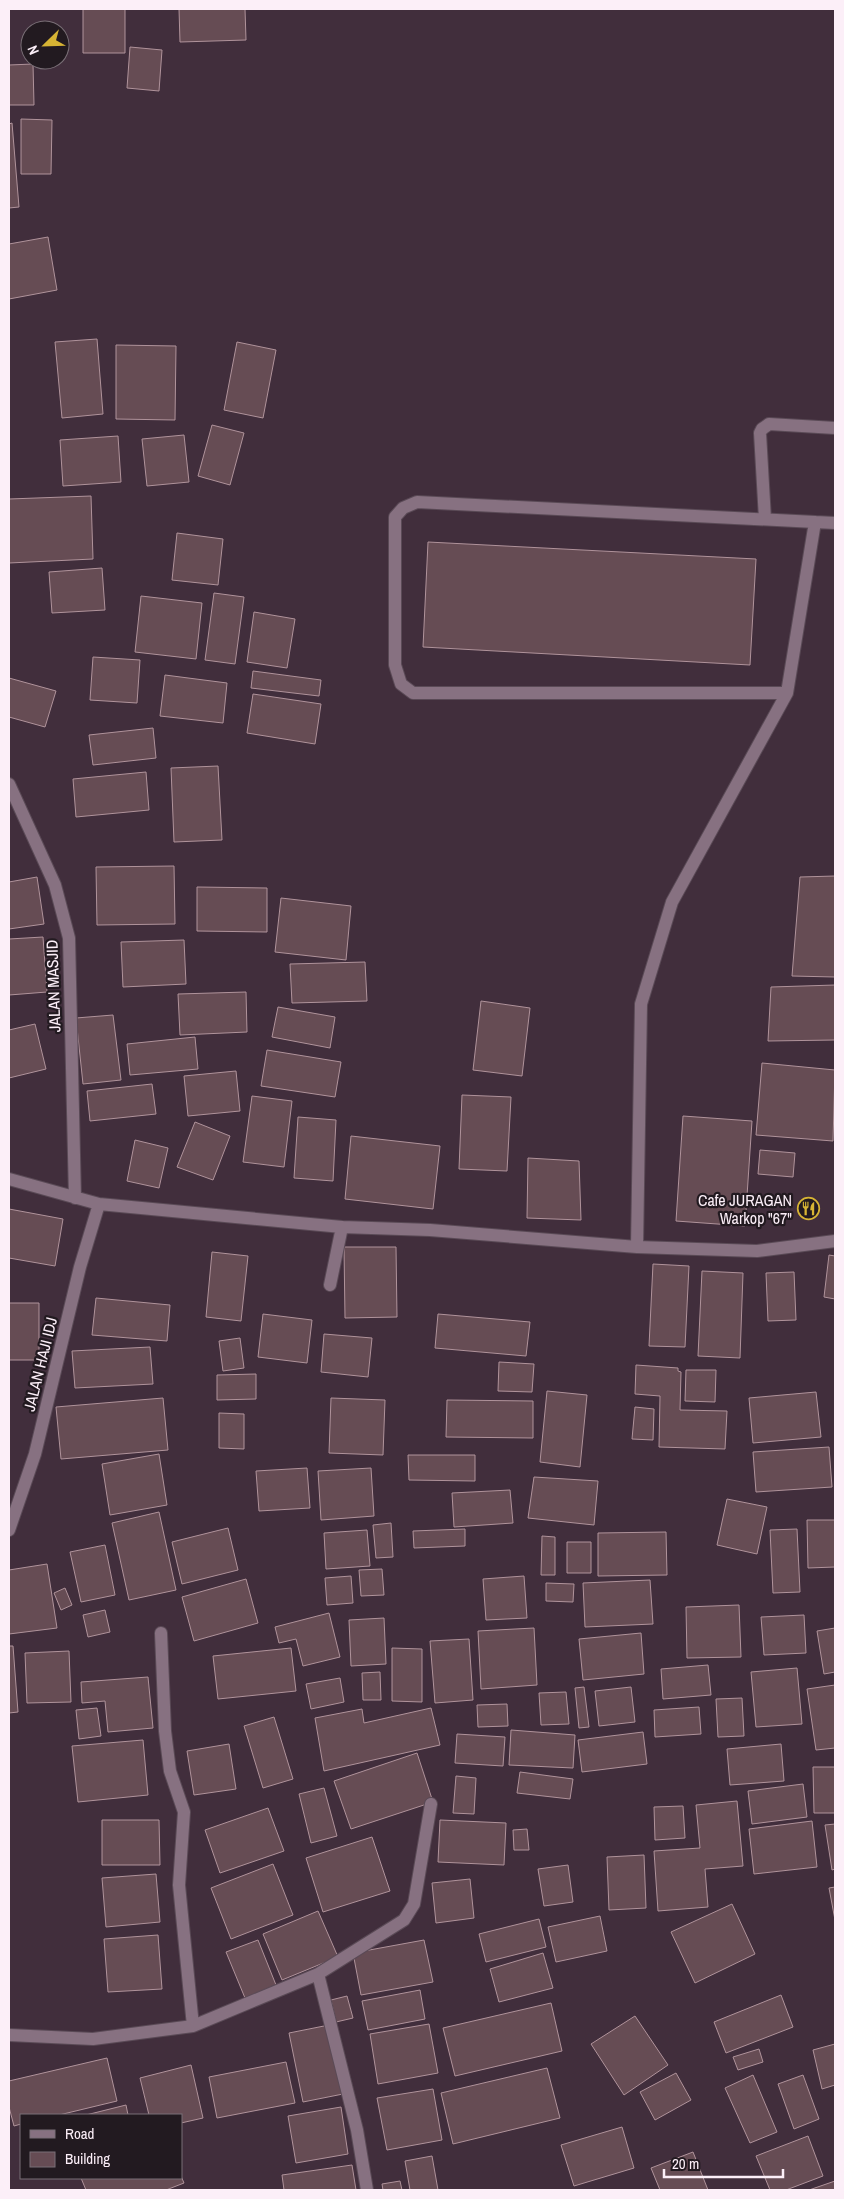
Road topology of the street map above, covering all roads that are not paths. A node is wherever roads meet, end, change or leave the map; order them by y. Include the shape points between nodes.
1 (835, 428) edge
2 (765, 519) junction
3 (815, 522) junction
4 (835, 524) edge
5 (787, 693) junction
6 (9, 784) edge
7 (9, 1179) edge
8 (75, 1198) junction
9 (99, 1204) junction
10 (342, 1227) junction
11 (835, 1241) edge
12 (638, 1247) junction
13 (330, 1285) dead end
14 (9, 1530) edge
15 (161, 1633) dead end
16 (431, 1804) dead end
17 (318, 1974) junction
18 (193, 2026) junction
19 (9, 2035) edge
20 (368, 2190) edge

1 - 2 street via 769,424 762,429
2 - 3 street
2 - 5 street via 417,502 403,508 394,517 395,666 401,684 413,693
3 - 4 street
3 - 5 street
5 - 12 street via 672,902 641,1004
6 - 8 street, JALAN MASJID via 55,884 69,938
7 - 8 street
8 - 9 street
9 - 10 street
9 - 14 street, JALAN HAJI IDJ via 80,1267 35,1454
10 - 12 street via 430,1230
10 - 13 street
11 - 12 street via 757,1251
15 - 18 street via 170,1771 184,1812 179,1885
16 - 17 street via 414,1904 404,1920
17 - 18 street
17 - 20 street via 357,2130
18 - 19 street via 93,2039

